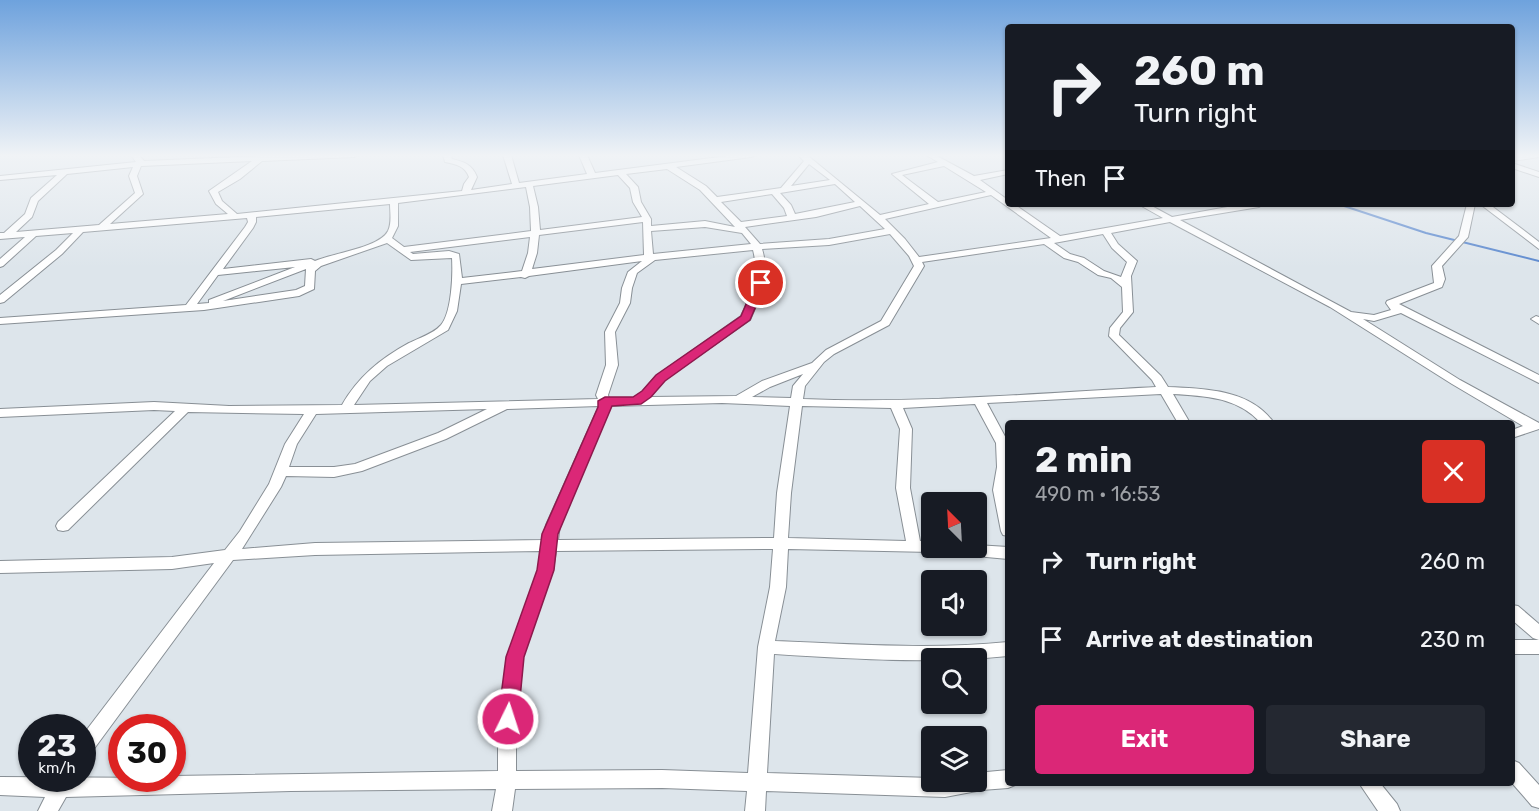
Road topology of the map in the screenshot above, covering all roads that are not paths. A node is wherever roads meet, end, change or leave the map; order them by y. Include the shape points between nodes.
1 (42, 193) edge
2 (139, 193) edge
3 (214, 193) edge
4 (466, 193) edge
5 (532, 193) edge
6 (635, 193) edge
7 (707, 193) edge
8 (762, 193) edge
9 (776, 193) edge
10 (848, 193) edge
11 (920, 193) edge
12 (991, 193) joint
13 (715, 200) junction
14 (394, 201) junction
15 (860, 203) junction
16 (1005, 203) edge
17 (936, 205) junction
18 (1012, 207) edge
19 (1148, 207) edge
20 (1195, 207) edge
21 (1243, 207) edge
22 (1470, 207) edge
23 (1488, 207) edge
24 (1202, 215) junction
25 (251, 216) junction
26 (236, 217) junction
27 (792, 217) junction
28 (877, 218) junction
29 (1170, 219) junction
30 (647, 224) junction
31 (101, 228) junction
32 (742, 228) junction
33 (80, 230) junction
34 (890, 231) junction
35 (1105, 231) junction
36 (33, 234) junction
37 (535, 234) junction
38 (3, 236) edge
39 (1057, 238) junction
40 (387, 239) junction
41 (1045, 241) junction
42 (758, 246) junction
43 (1539, 246) edge
44 (403, 250) junction
45 (650, 257) junction
46 (327, 259) junction
47 (918, 260) junction
48 (311, 262) junction
49 (0, 264) edge
50 (526, 272) junction
51 (214, 273) junction
52 (456, 279) junction
53 (1128, 287) junction
54 (0, 300) edge
55 (1391, 303) junction
56 (204, 307) junction
57 (189, 308) junction
58 (1344, 311) junction
59 (0, 321) edge
60 (816, 365) junction
61 (1539, 380) edge
62 (1165, 390) junction
63 (739, 399) junction
64 (979, 400) junction
65 (605, 401) junction
66 (636, 401) junction
67 (795, 402) junction
68 (506, 404) junction
69 (896, 405) junction
70 (186, 408) junction
71 (312, 410) junction
72 (345, 410) junction
73 (0, 413) edge
74 (1182, 420) edge
75 (1265, 420) edge
76 (1536, 426) edge
77 (1515, 433) edge
78 (280, 471) junction
79 (1005, 517) edge
80 (63, 526) dead end
81 (548, 545) junction
82 (780, 545) junction
83 (914, 546) junction
84 (921, 546) edge
85 (987, 552) edge
86 (1005, 553) edge
87 (230, 555) junction
88 (0, 567) edge
89 (1515, 613) edge
90 (1539, 633) edge
91 (766, 647) junction
92 (1515, 647) edge
93 (1539, 647) edge
94 (1005, 649) edge
95 (96, 732) edge
96 (1515, 776) edge
97 (1005, 779) edge
98 (507, 780) junction
99 (96, 783) edge
100 (758, 783) junction
101 (18, 785) edge
102 (0, 786) edge
103 (1370, 786) edge
104 (59, 792) edge
105 (1539, 799) edge
106 (48, 811) edge
107 (502, 811) edge
108 (754, 811) edge
109 (1390, 811) edge

1 - 38 street via 34,200 29,215
2 - 31 street
3 - 26 street
4 - 14 street
5 - 37 street
6 - 30 street
7 - 13 street
8 - 13 street
9 - 27 street
10 - 15 street
11 - 17 street
12 - 16 street
12 - 17 street
13 - 32 street
14 - 25 street
14 - 40 street via 393,227
15 - 27 street
15 - 28 street
17 - 28 street
18 - 39 street
19 - 29 street
20 - 24 street
21 - 24 street
22 - 55 street via 1463,237 1437,266 1440,284
23 - 43 street
24 - 29 street
25 - 26 street
25 - 51 street via 249,228
26 - 31 street
27 - 32 street
28 - 34 street
29 - 35 street
29 - 58 street
30 - 32 street via 662,229 705,224
30 - 37 street
30 - 45 street
31 - 33 street
32 - 42 street
33 - 36 street
33 - 54 street via 52,259
34 - 42 street via 829,242
34 - 47 street
35 - 39 street
35 - 53 street via 1131,260 1126,276
36 - 38 street
36 - 49 street
37 - 44 street
37 - 50 street
39 - 41 street
40 - 44 street
40 - 46 street
41 - 47 street
41 - 53 street
42 - 45 street
42 - 66 street via 764,295 751,305 746,318 660,378
44 - 52 street via 411,257 454,254
45 - 50 street
45 - 65 street via 633,272 625,303 610,332 612,365 602,395
46 - 48 street
46 - 56 street via 311,268 311,285 305,291
47 - 60 street via 919,268 885,322 830,352
48 - 51 street
48 - 56 street
50 - 52 street
51 - 57 street
52 - 72 street via 447,324 373,371 361,382
53 - 62 street via 1128,312 1115,328 1114,336
55 - 58 street via 1397,311 1374,318
55 - 61 street
56 - 57 street
57 - 59 street
58 - 76 street via 1456,382
60 - 63 street
60 - 67 street via 798,386
62 - 64 street
62 - 74 street
62 - 75 street via 1233,398 1256,410
63 - 66 street
63 - 67 street
64 - 69 street
64 - 79 street via 1002,443 1004,467 999,490
65 - 66 street
65 - 68 street
65 - 81 street via 559,509
67 - 69 street
67 - 82 street
68 - 72 street
68 - 78 street via 442,436 357,468 334,472
69 - 83 street via 906,429 903,488
70 - 71 street
70 - 73 street
70 - 80 street
71 - 72 street
71 - 78 street
76 - 77 street
78 - 87 street via 264,504
81 - 82 street
81 - 87 street via 315,549
81 - 98 street via 546,570 513,669
82 - 83 street
82 - 91 street via 778,587
83 - 84 street
85 - 86 street
87 - 88 street via 172,563
87 - 95 street
89 - 90 street
91 - 94 street via 882,653
91 - 100 street
92 - 93 street
96 - 105 street
97 - 100 street via 945,788
98 - 99 street
98 - 100 street
98 - 107 street
100 - 108 street
101 - 102 street
103 - 109 street
104 - 106 street

